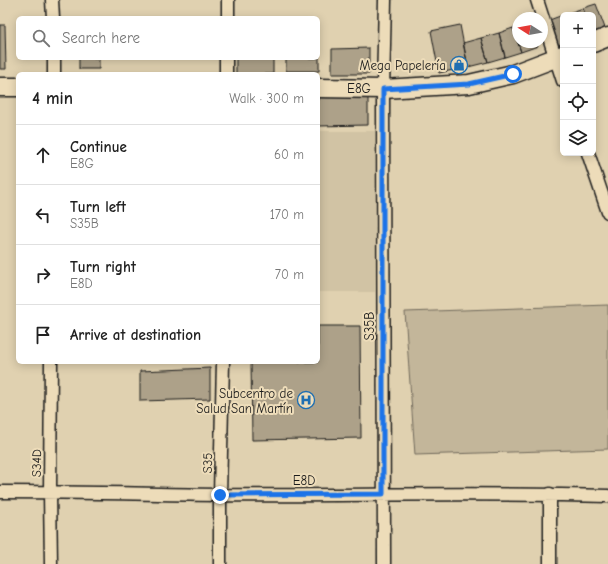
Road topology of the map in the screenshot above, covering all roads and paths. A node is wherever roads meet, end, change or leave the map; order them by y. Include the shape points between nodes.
1 (52, 0) edge
2 (228, 0) edge
3 (384, 0) edge
4 (537, 0) edge
5 (53, 16) edge
6 (228, 16) edge
7 (608, 37) edge
8 (596, 42) edge
9 (559, 57) edge
10 (54, 60) edge
11 (226, 60) edge
12 (54, 72) edge
13 (226, 72) edge
14 (0, 87) edge
15 (16, 87) edge
16 (320, 88) edge
17 (383, 89) junction
18 (589, 156) edge
19 (608, 212) edge
20 (51, 364) edge
21 (223, 364) edge
22 (0, 492) edge
23 (50, 492) junction
24 (383, 494) junction
25 (550, 494) junction
26 (220, 495) junction
27 (608, 496) edge
28 (51, 564) edge
29 (220, 564) edge
30 (384, 564) edge
31 (550, 564) edge

1 - 5 street
2 - 6 street
3 - 17 street, S35B
4 - 9 street
7 - 8 street
9 - 17 street, E8G via 513,74 469,84
10 - 12 street
11 - 13 street
14 - 15 street
16 - 17 street, E8G
17 - 24 street, S35B
18 - 19 street
20 - 23 street, S34D
21 - 26 street, S35
22 - 23 street, E8D
23 - 26 street, E8D
23 - 28 street, S34D
24 - 25 street, E8D
24 - 26 street, E8D
24 - 30 street, S35B
25 - 27 street, E8D
25 - 31 street
26 - 29 street, S35

